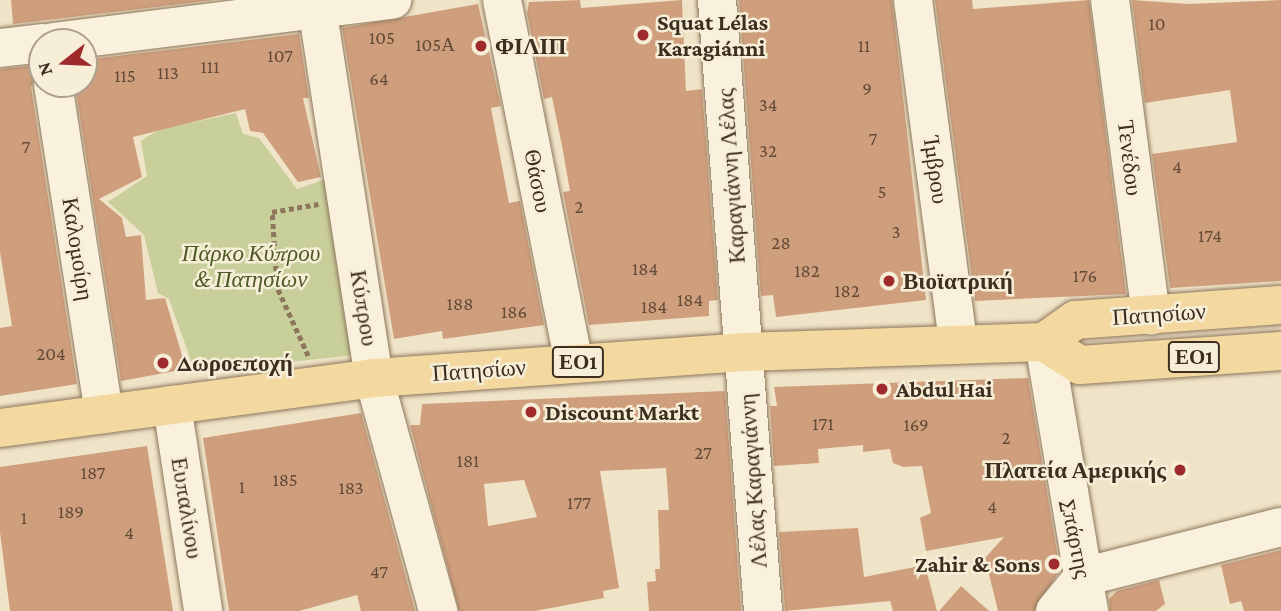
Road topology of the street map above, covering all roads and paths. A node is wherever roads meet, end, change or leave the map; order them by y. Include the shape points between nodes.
1 (392, 0) edge
2 (502, 0) edge
3 (717, 0) edge
4 (913, 0) edge
5 (1110, 0) edge
6 (317, 4) edge
7 (98, 36) edge
8 (28, 45) edge
9 (0, 48) edge
10 (55, 98) edge
11 (346, 199) junction
12 (1281, 305) edge
13 (1151, 315) junction
14 (958, 341) junction
15 (1044, 342) junction
16 (1281, 351) edge
17 (744, 352) junction
18 (574, 362) junction
19 (1108, 364) junction
20 (314, 369) dead end
21 (374, 378) junction
22 (172, 405) junction
23 (104, 414) junction
24 (1054, 415) junction
25 (0, 428) edge
26 (1281, 527) edge
27 (1086, 594) edge
28 (202, 611) edge
29 (438, 611) edge
30 (763, 611) edge
31 (1055, 611) edge

1 - 6 street
2 - 18 street, Θάσου
3 - 17 street, Καραγιάννη Λέλας
4 - 14 street, Ίμβρου
5 - 13 street, Τενέδου
6 - 7 street
6 - 11 street, Κύπρου
8 - 9 street
10 - 23 street, Καλομοίρη
11 - 20 path via 272,212 278,288
11 - 21 street, Κύπρου
12 - 13 main road, Πατησίων / ΕΟ1
13 - 15 main road, Πατησίων / ΕΟ1 via 1076,320
14 - 15 main road, Πατησίων / ΕΟ1
14 - 17 main road, Πατησίων / ΕΟ1
15 - 19 main road, Πατησίων / ΕΟ1 via 1080,365
15 - 24 street, Σπάρτης
16 - 19 main road, Πατησίων / ΕΟ1
17 - 18 main road, Πατησίων / ΕΟ1
17 - 30 street, Λέλας Καραγιάννη
18 - 21 main road, Πατησίων / ΕΟ1
19 - 24 street via 1078,385
21 - 22 main road, Πατησίων / ΕΟ1
21 - 29 street, Κύπρου
22 - 23 main road, Πατησίων / ΕΟ1
22 - 28 street, Ευπαλίνου
23 - 25 main road, Πατησίων / ΕΟ1
24 - 27 street, Σπάρτης
26 - 27 street
27 - 31 street

